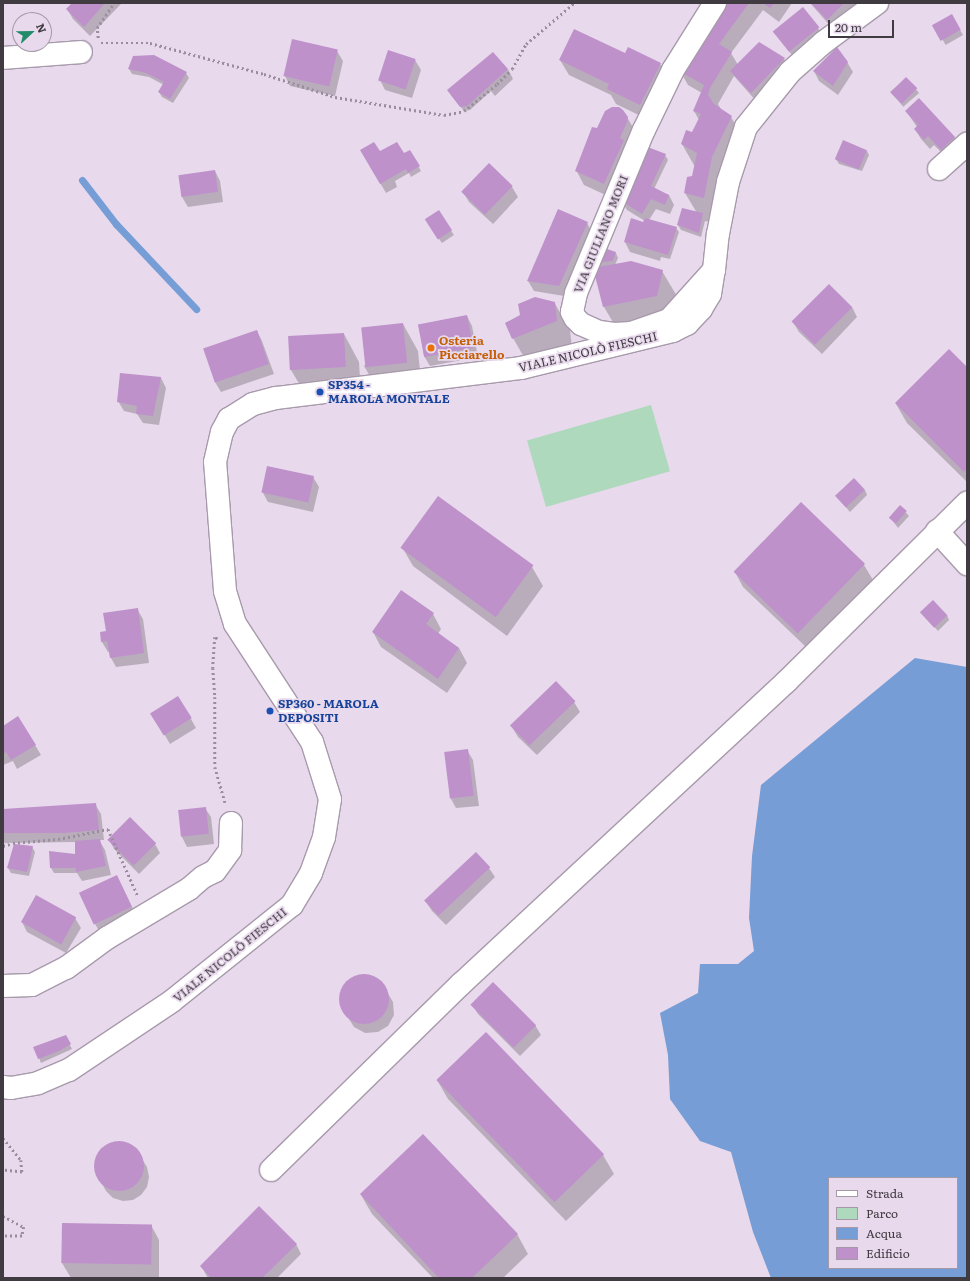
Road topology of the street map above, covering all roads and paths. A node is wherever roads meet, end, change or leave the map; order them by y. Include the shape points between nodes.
1 (574, 3) edge
2 (715, 3) edge
3 (877, 3) edge
4 (112, 6) dead end
5 (81, 52) dead end
6 (3, 58) edge
7 (967, 144) edge
8 (939, 169) dead end
9 (714, 270) junction
10 (967, 503) edge
11 (937, 531) junction
12 (967, 564) edge
13 (220, 642) dead end
14 (230, 822) joint
15 (3, 846) edge
16 (139, 899) dead end
17 (3, 986) edge
18 (3, 1087) edge
19 (3, 1138) edge
20 (3, 1170) edge
21 (272, 1170) dead end
22 (3, 1216) edge
23 (3, 1236) edge

1 - 4 path via 526,44 512,68 497,84 464,111 444,115 335,97 264,74 150,43 99,43 97,28
2 - 9 main road, VIA GIULIANO MORI via 672,70 576,293 572,312 581,324 599,332 632,333 669,320
3 - 9 main road, VIALE NICOLÒ FIESCHI via 824,42 790,72 746,126 728,182
5 - 6 main road
7 - 8 main road
9 - 18 main road, VIALE NICOLÒ FIESCHI via 710,294 701,309 687,324 673,332 521,368 276,398 253,404 229,419 222,432 215,462 225,591 235,624 312,742 330,799 324,837 311,873 292,905 172,1001 69,1070 38,1083
10 - 11 main road
11 - 12 main road
11 - 21 main road via 786,682 461,984
13 - 14 path via 215,637 215,767
14 - 17 main road via 230,850 215,871 107,938 66,968 32,985
15 - 16 path via 108,829
19 - 20 path via 21,1160 22,1172
22 - 23 path via 24,1227 22,1236

